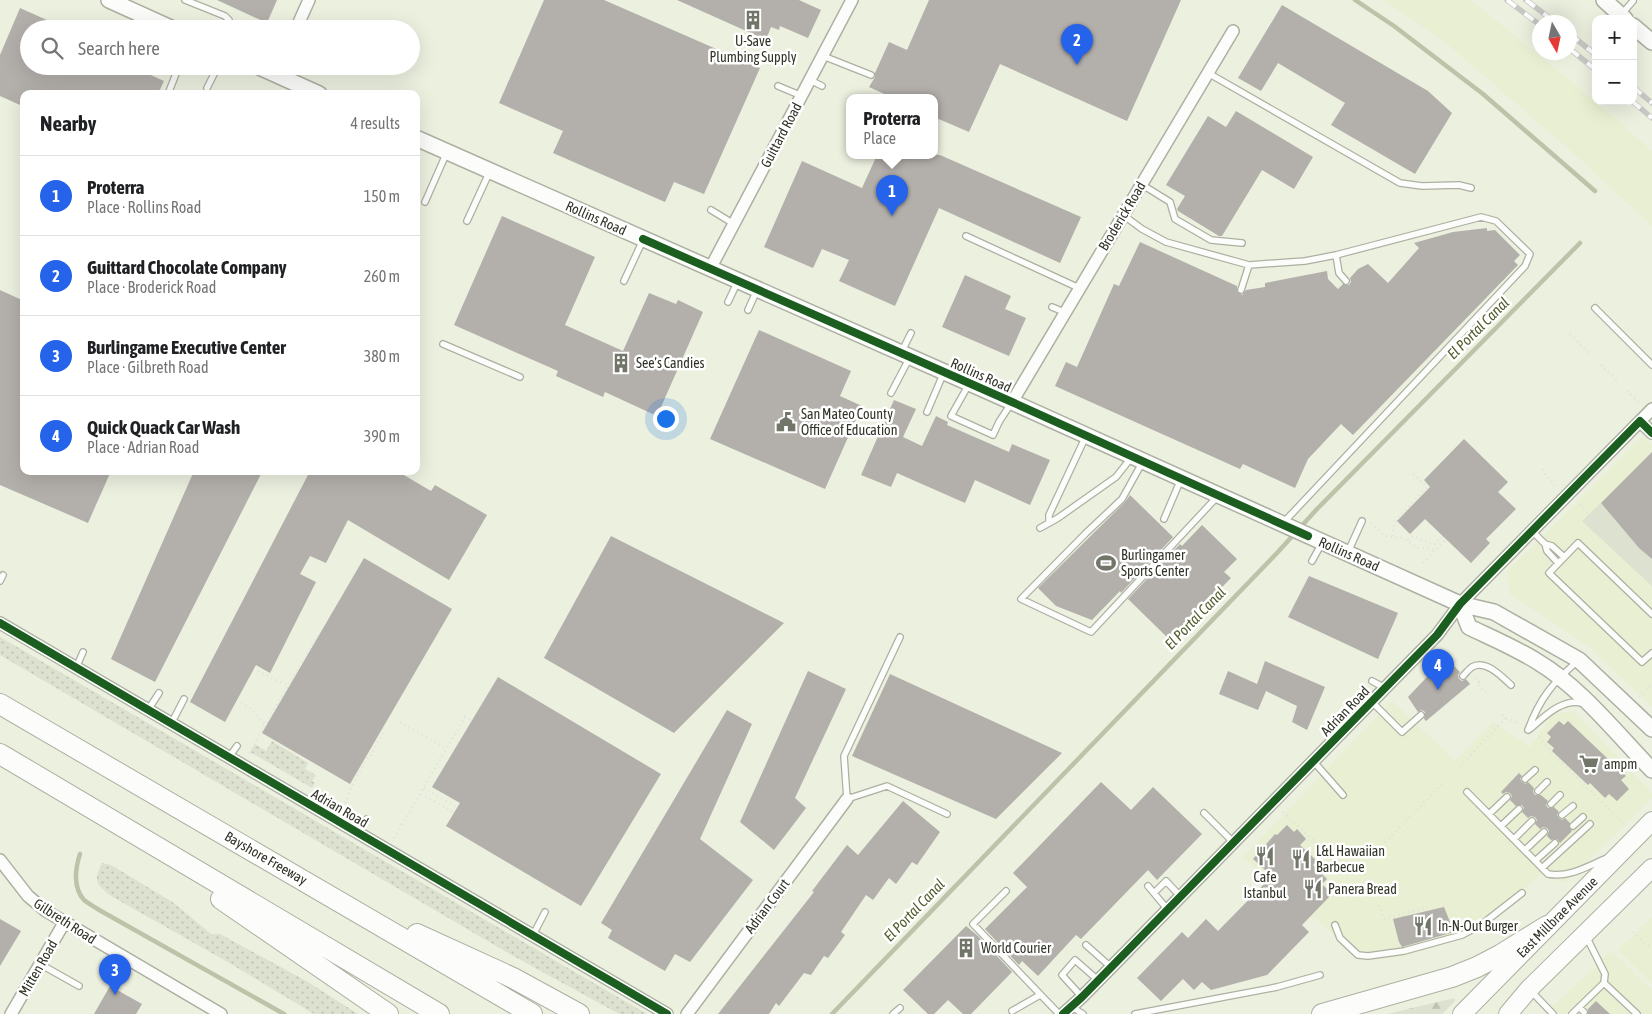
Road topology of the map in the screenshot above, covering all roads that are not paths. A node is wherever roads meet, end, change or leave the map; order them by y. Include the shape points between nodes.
1 (109, 0) edge
2 (185, 0) edge
3 (309, 0) edge
4 (852, 0) edge
5 (1604, 0) edge
6 (1633, 1) edge
7 (1621, 15) edge
8 (1624, 15) edge
9 (153, 20) edge
10 (229, 20) edge
11 (300, 20) edge
12 (1637, 29) edge
13 (1233, 31) dead end
14 (1652, 42) edge
15 (823, 56) junction
16 (1208, 73) junction
17 (175, 75) edge
18 (214, 75) edge
19 (287, 75) edge
20 (871, 75) dead end
21 (810, 80) junction
22 (778, 86) dead end
23 (822, 86) dead end
24 (207, 88) dead end
25 (170, 90) edge
26 (312, 90) edge
27 (802, 96) junction
28 (420, 140) edge
29 (447, 152) junction
30 (490, 170) junction
31 (1141, 184) junction
32 (1471, 188) dead end
33 (425, 202) dead end
34 (711, 210) dead end
35 (1123, 215) junction
36 (467, 221) dead end
37 (734, 224) junction
38 (966, 236) dead end
39 (643, 239) junction
40 (1242, 243) dead end
41 (1336, 255) junction
42 (1249, 265) junction
43 (710, 269) junction
44 (624, 281) dead end
45 (738, 281) junction
46 (1346, 281) dead end
47 (1079, 288) junction
48 (757, 290) junction
49 (1241, 290) dead end
50 (728, 302) dead end
51 (1052, 307) dead end
52 (1595, 308) dead end
53 (748, 310) dead end
54 (1064, 312) junction
55 (910, 332) dead end
56 (444, 344) dead end
57 (905, 355) junction
58 (1652, 365) edge
59 (944, 372) junction
60 (520, 377) dead end
61 (970, 383) junction
62 (891, 393) dead end
63 (1012, 402) junction
64 (1647, 407) edge
65 (927, 412) dead end
66 (1640, 421) junction
67 (1652, 433) edge
68 (1086, 435) junction
69 (1137, 459) junction
70 (1182, 479) junction
71 (1219, 495) junction
72 (1164, 519) dead end
73 (1363, 519) road end
74 (1049, 523) junction
75 (1285, 525) junction
76 (1040, 528) dead end
77 (1532, 531) junction
78 (1322, 542) junction
79 (1545, 544) junction
80 (1347, 554) junction
81 (1564, 558) junction
82 (1312, 561) dead end
83 (1558, 563) junction
84 (3, 574) dead end
85 (0, 581) edge
86 (1460, 604) junction
87 (1652, 614) edge
88 (0, 623) edge
89 (900, 637) dead end
90 (83, 652) dead end
91 (1652, 653) edge
92 (1579, 660) junction
93 (76, 668) junction
94 (1463, 676) dead end
95 (1559, 677) junction
96 (1372, 681) dead end
97 (1511, 685) dead end
98 (1385, 688) junction
99 (159, 693) dead end
100 (184, 699) dead end
101 (1371, 701) junction
102 (0, 704) edge
103 (1590, 705) junction
104 (148, 710) junction
105 (1421, 715) dead end
106 (172, 724) junction
107 (1652, 729) edge
108 (237, 746) dead end
109 (0, 754) edge
110 (229, 757) junction
111 (1314, 762) junction
112 (1535, 770) dead end
113 (1652, 770) edge
114 (1525, 779) dead end
115 (1547, 782) dead end
116 (1538, 791) dead end
117 (1467, 792) dead end
118 (1343, 795) dead end
119 (1560, 795) dead end
120 (1507, 797) dead end
121 (74, 798) junction
122 (847, 799) junction
123 (1550, 804) dead end
124 (1573, 806) dead end
125 (1519, 809) dead end
126 (1204, 813) dead end
127 (947, 814) dead end
128 (1489, 814) junction
129 (1562, 816) dead end
130 (1583, 817) dead end
131 (366, 819) dead end
132 (1532, 821) dead end
133 (1652, 821) edge
134 (1590, 824) dead end
135 (1501, 826) junction
136 (1573, 826) dead end
137 (1544, 832) dead end
138 (358, 833) junction
139 (1514, 839) junction
140 (1234, 843) junction
141 (1554, 843) dead end
142 (1525, 850) junction
143 (1621, 853) junction
144 (0, 860) edge
145 (1535, 861) junction
146 (1542, 868) junction
147 (1652, 868) edge
148 (311, 884) junction
149 (1148, 886) dead end
150 (1006, 891) dead end
151 (1154, 893) junction
152 (1522, 893) dead end
153 (1181, 897) junction
154 (1168, 910) junction
155 (546, 912) dead end
156 (64, 923) junction
157 (1335, 925) dead end
158 (1547, 926) junction
159 (1585, 934) junction
160 (533, 935) junction
161 (1086, 945) dead end
162 (40, 964) junction
163 (1112, 968) junction
164 (1320, 975) dead end
165 (1099, 981) junction
166 (1604, 983) junction
167 (79, 986) dead end
168 (1529, 989) junction
169 (1040, 995) junction
170 (1082, 998) junction
171 (1579, 1007) junction
172 (900, 1008) dead end
173 (1012, 1011) dead end
174 (1067, 1011) edge
175 (1584, 1012) dead end
176 (11, 1014) edge
177 (221, 1014) edge
178 (388, 1014) edge
179 (439, 1014) edge
180 (532, 1014) edge
181 (579, 1014) edge
182 (667, 1014) edge
183 (687, 1014) edge
184 (893, 1014) edge
185 (1060, 1014) edge
186 (1083, 1014) edge
187 (1135, 1014) edge
188 (1322, 1014) edge
189 (1462, 1014) edge
190 (1508, 1014) edge
191 (1552, 1014) edge
192 (1572, 1014) edge
193 (1636, 1014) edge

1 - 9 main road
2 - 10 lane
3 - 11 street
4 - 15 street, Guittard Road
5 - 7 main road
6 - 8 lane
12 - 14 main road
13 - 16 street, Broderick Road
15 - 20 lane
15 - 21 street, Guittard Road
16 - 31 street, Broderick Road
16 - 32 lane via 1400,183
17 - 25 lane
18 - 24 lane
19 - 26 main road
21 - 23 lane
21 - 27 street, Guittard Road
22 - 27 lane
27 - 37 street, Guittard Road
28 - 29 main road, Rollins Road
29 - 30 main road, Rollins Road
29 - 33 lane
30 - 36 lane
30 - 39 main road, Rollins Road
31 - 35 street, Broderick Road
31 - 40 lane via 1170,202 1175,219 1211,240
34 - 37 lane
35 - 42 lane via 1166,242
35 - 47 street, Broderick Road
37 - 43 street, Guittard Road
38 - 47 lane
39 - 43 main road, Rollins Road
39 - 44 lane
41 - 42 lane
41 - 46 lane via 1339,273
41 - 75 lane via 1481,217 1496,221 1530,254 1525,266
42 - 49 lane
43 - 45 main road, Rollins Road
45 - 48 main road, Rollins Road
45 - 50 lane
47 - 54 street, Broderick Road
48 - 53 lane
48 - 57 main road, Rollins Road
51 - 54 lane
52 - 58 lane
54 - 63 street, Broderick Road
55 - 57 lane
56 - 60 lane
57 - 59 main road, Rollins Road
57 - 62 lane
59 - 61 main road, Rollins Road
59 - 65 lane
61 - 63 main road, Rollins Road
61 - 63 lane via 952,416 993,435
63 - 68 main road, Rollins Road
64 - 66 street, Adrian Road
66 - 67 street
66 - 77 street, Adrian Road
68 - 69 main road, Rollins Road
68 - 74 lane via 1049,515
69 - 70 main road, Rollins Road
69 - 71 lane via 1122,499 1021,600 1091,632
69 - 74 lane
70 - 71 main road, Rollins Road
70 - 72 lane
71 - 75 main road, Rollins Road
73 - 80 lane
74 - 76 lane
75 - 78 main road, Rollins Road
77 - 79 lane
77 - 86 street, Adrian Road
78 - 80 main road, Rollins Road
78 - 82 lane
79 - 81 lane via 1552,546
79 - 83 lane
80 - 86 main road, Rollins Road
81 - 83 lane
81 - 87 lane via 1578,543
83 - 91 lane via 1549,573 1642,662
84 - 85 lane
86 - 92 main road, Rollins Road via 1494,612
86 - 95 main road via 1469,627 1538,662
86 - 98 street, Adrian Road via 1437,635
88 - 93 street, Adrian Road
89 - 122 lane via 844,756
90 - 93 lane
92 - 95 lane
92 - 107 main road, Rollins Road
93 - 104 street, Adrian Road
94 - 97 lane via 1472,667 1479,666 1497,672
95 - 103 main road
95 - 103 lane via 1536,708 1528,730 1562,704
96 - 98 lane
98 - 101 street, Adrian Road
99 - 104 lane
100 - 106 lane
101 - 105 lane via 1402,732
101 - 111 street, Adrian Road
102 - 148 highway, Bayshore Freeway
103 - 113 main road
104 - 106 street, Adrian Road
106 - 110 street, Adrian Road
108 - 110 lane
109 - 121 highway
110 - 138 street, Adrian Road
111 - 118 lane
111 - 140 street, Adrian Road
112 - 114 lane
115 - 116 lane
117 - 128 lane
119 - 123 lane
120 - 128 lane
121 - 178 highway
121 - 179 highway
122 - 127 lane via 886,786
122 - 183 street, Adrian Court
124 - 129 lane
125 - 135 lane
126 - 140 lane
128 - 135 lane
130 - 136 lane
131 - 138 lane
132 - 139 lane
133 - 143 main road, East Millbrae Avenue
134 - 146 lane
135 - 139 lane
137 - 142 lane
138 - 160 street, Adrian Road
139 - 142 lane
140 - 153 street, Adrian Road
141 - 145 lane
142 - 145 lane
143 - 146 lane via 1559,876 1548,874
143 - 158 main road, East Millbrae Avenue
144 - 156 street, Gilbreth Road via 28,896
145 - 146 lane
147 - 159 main road
148 - 180 highway, Bayshore Freeway
148 - 181 highway via 513,978
149 - 151 lane
150 - 169 lane via 973,924
151 - 153 lane via 1166,881
151 - 154 lane
152 - 157 lane via 1481,925 1462,935 1404,951 1358,955 1340,938
153 - 154 street, Adrian Road
154 - 163 street, Adrian Road
155 - 160 lane
156 - 162 street, Mitten Road
156 - 177 street, Gilbreth Road
158 - 188 highway via 1500,955 1460,973
158 - 189 main road, East Millbrae Avenue
159 - 166 lane via 1605,974
159 - 168 main road
160 - 182 street, Adrian Road
161 - 163 lane
162 - 167 lane
162 - 176 street, Mitten Road
163 - 165 street, Adrian Road
164 - 187 lane via 1277,987
165 - 170 street, Adrian Road
165 - 170 lane via 1075,960 1062,975
166 - 171 lane
166 - 193 lane
168 - 190 main road
168 - 191 lane
169 - 173 lane
169 - 185 lane
170 - 174 street, Adrian Road
171 - 175 lane
171 - 192 lane
172 - 184 lane
174 - 186 lane

